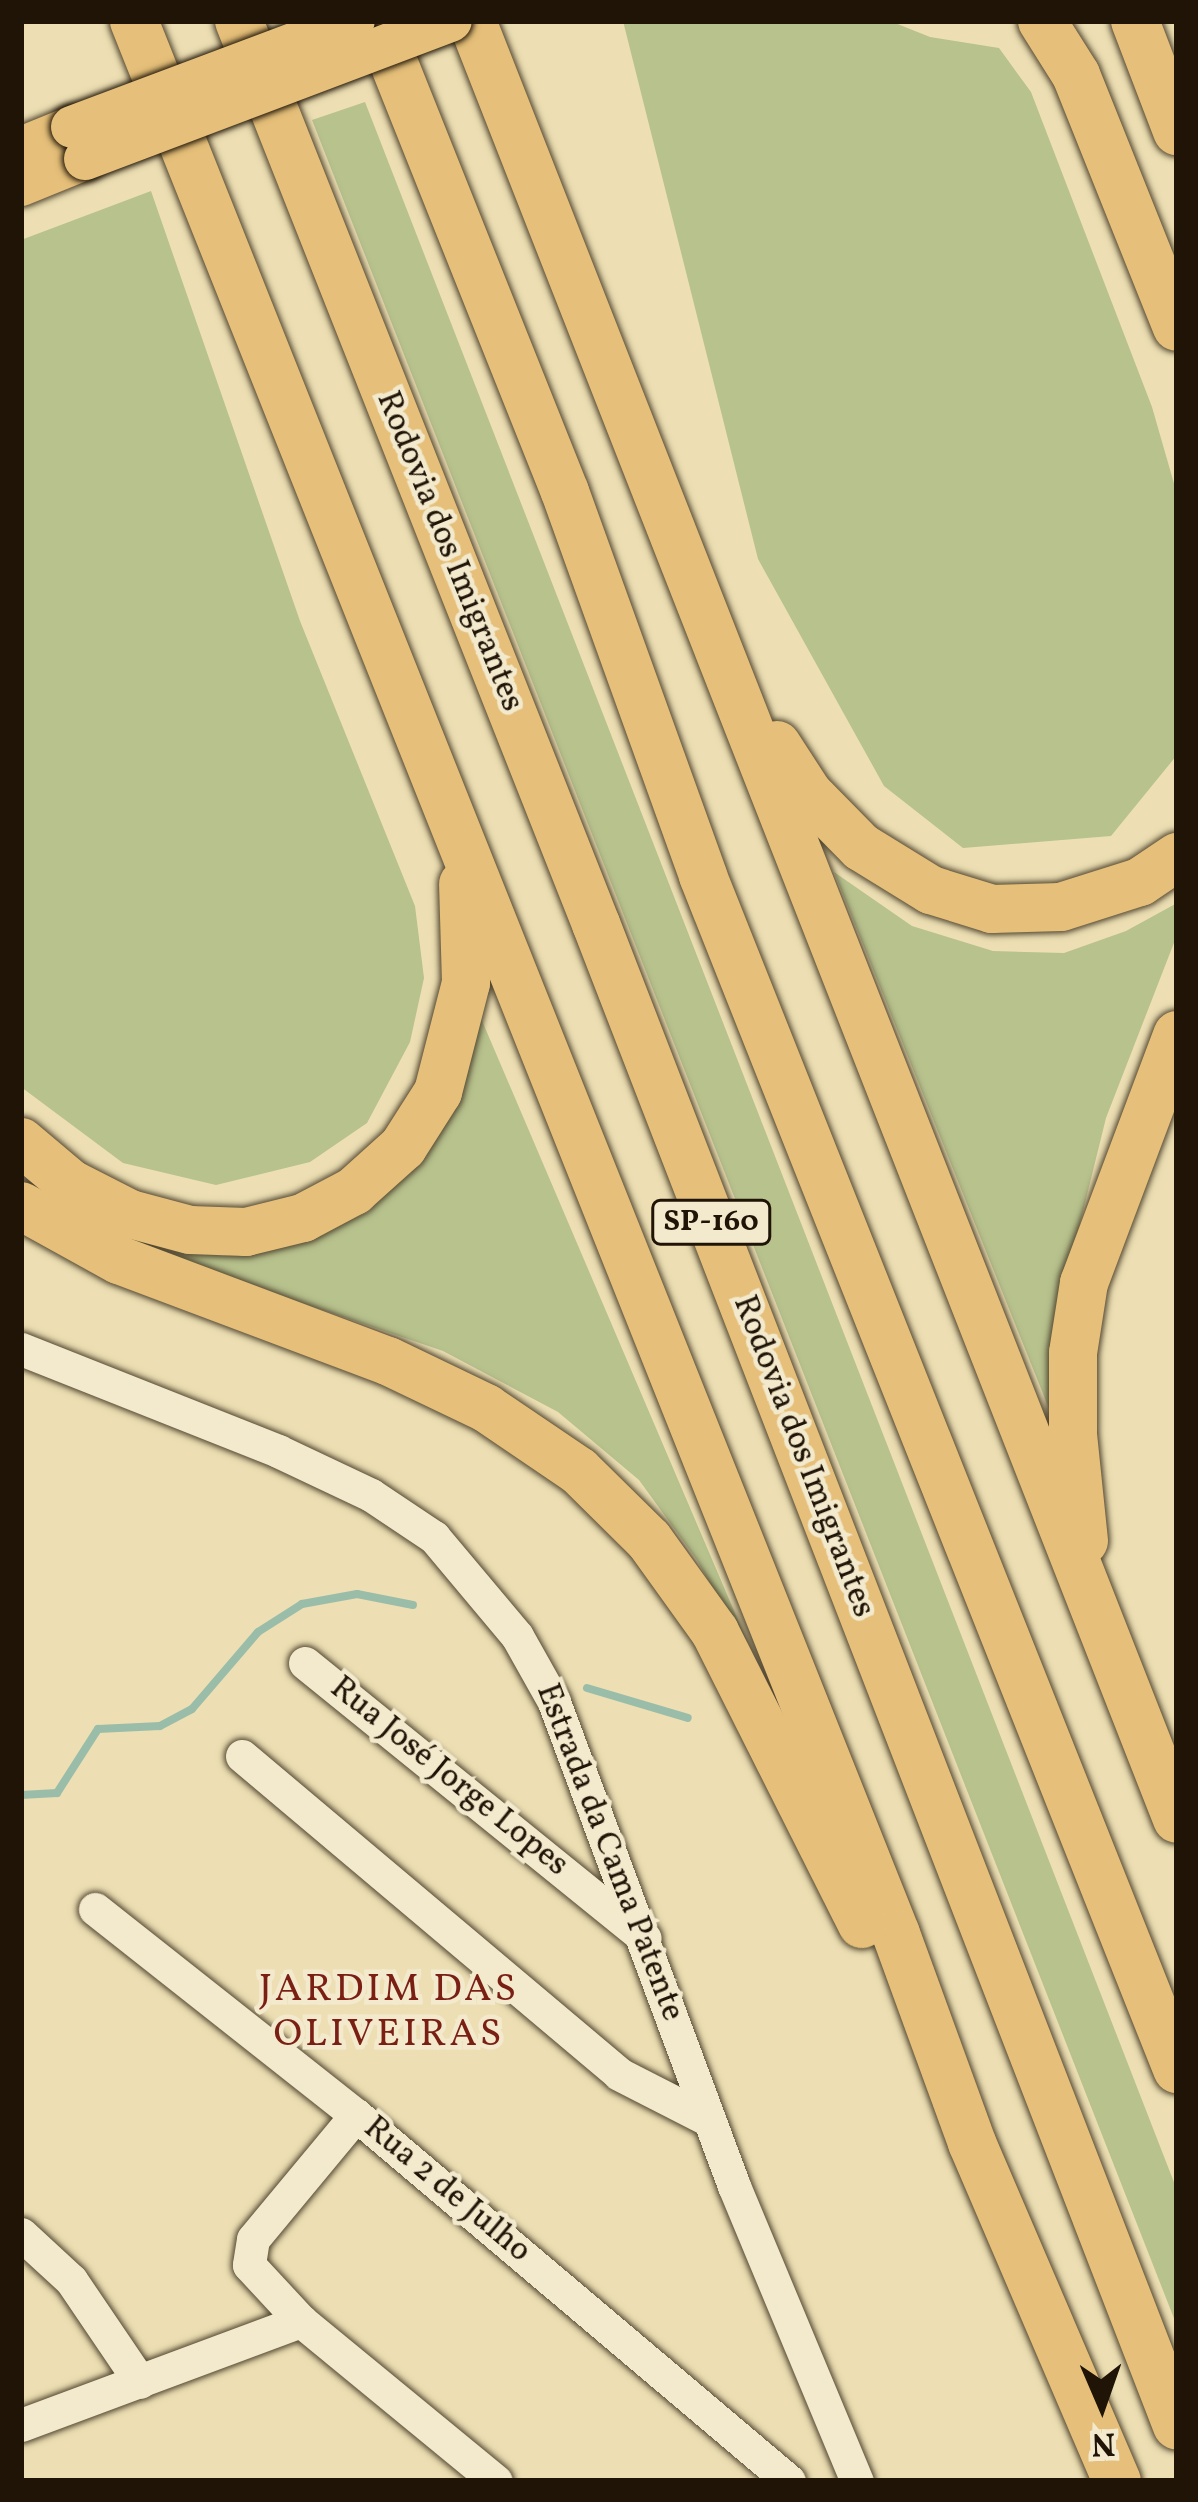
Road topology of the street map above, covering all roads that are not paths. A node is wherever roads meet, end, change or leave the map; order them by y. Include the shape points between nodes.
1 (134, 21) edge
2 (238, 21) edge
3 (354, 21) edge
4 (376, 21) edge
5 (451, 21) edge
6 (472, 21) edge
7 (1042, 21) edge
8 (1136, 21) edge
9 (1177, 131) edge
10 (78, 143) junction
11 (21, 148) edge
12 (21, 185) edge
13 (1177, 327) edge
14 (724, 661) junction
15 (457, 832) junction
16 (1177, 857) edge
17 (1177, 1035) edge
18 (21, 1142) edge
19 (21, 1206) edge
20 (21, 1348) edge
21 (1101, 1635) junction
22 (305, 1664) dead end
23 (242, 1756) dead end
24 (1177, 1819) edge
25 (95, 1909) dead end
26 (645, 1939) junction
27 (1177, 2069) edge
28 (356, 2115) junction
29 (709, 2120) junction
30 (972, 2143) junction
31 (21, 2234) edge
32 (301, 2320) junction
33 (140, 2382) junction
34 (21, 2425) edge
35 (1177, 2426) edge
36 (496, 2481) edge
37 (789, 2481) edge
38 (857, 2481) edge
39 (1117, 2481) edge

1 - 15 highway
2 - 35 highway, Rodovia dos Imigrantes / SP-160
3 - 10 main road, bridge
4 - 27 highway via 565,492 703,876
5 - 10 main road, bridge
6 - 14 highway
7 - 13 highway via 1076,75
8 - 9 highway
10 - 11 main road
10 - 12 main road
14 - 16 highway via 808,793 861,847 931,890 992,909 1060,907 1140,882
14 - 21 highway
15 - 18 highway via 468,931 454,1042 438,1091 403,1147 354,1190 303,1218 246,1232 190,1230 130,1214 70,1184
15 - 30 highway
17 - 21 highway via 1084,1283 1073,1353 1080,1520
19 - 30 highway via 118,1260 486,1408 579,1471 649,1540 715,1632
20 - 26 street, Estrada da Cama Patente via 278,1451 371,1495 434,1537 517,1636 554,1702
21 - 24 highway
22 - 26 street, Rua José Jorge Lopes
23 - 29 street via 619,2074
25 - 28 street, Rua 2 de Julho
26 - 29 street, Estrada da Cama Patente
28 - 32 street via 248,2251 256,2278
28 - 37 street, Rua 2 de Julho
29 - 38 street, Estrada da Cama Patente
30 - 39 highway
31 - 33 street via 83,2296
32 - 33 street
32 - 36 street
33 - 34 street

